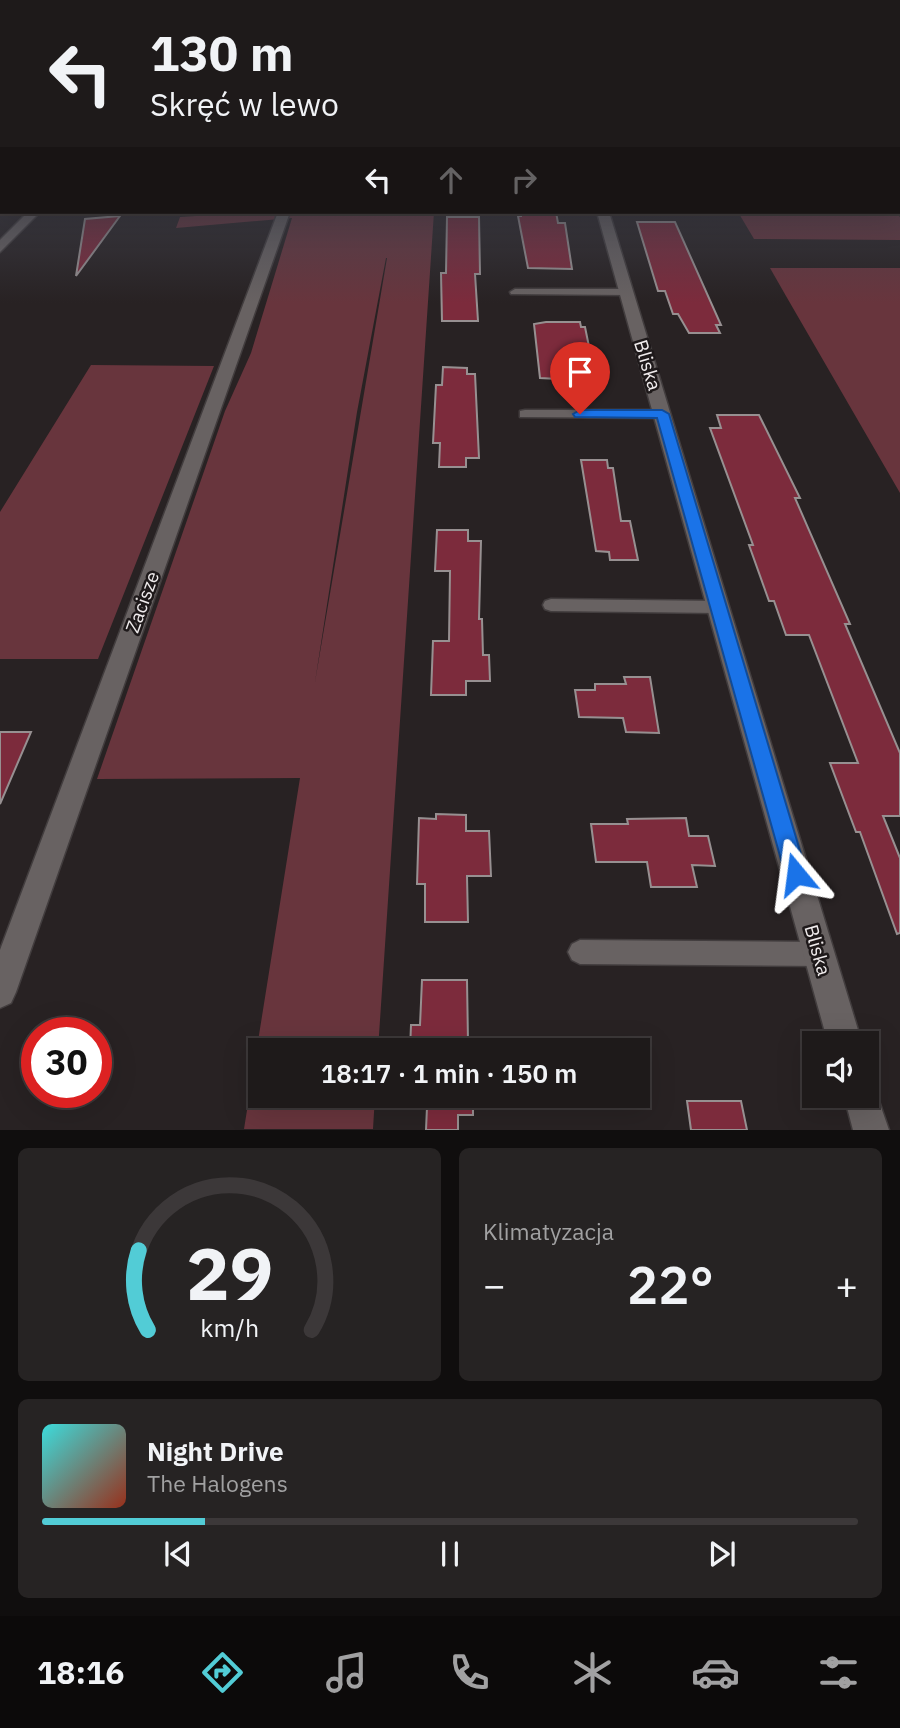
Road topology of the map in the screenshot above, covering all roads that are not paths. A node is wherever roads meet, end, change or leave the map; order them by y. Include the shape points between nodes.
1 (32, 214) edge
2 (283, 214) edge
3 (604, 214) edge
4 (3, 243) edge
5 (515, 292) dead end
6 (626, 292) junction
7 (525, 414) dead end
8 (662, 414) junction
9 (551, 605) dead end
10 (718, 607) junction
11 (580, 952) dead end
12 (820, 954) junction
13 (0, 992) edge
14 (842, 1031) edge
15 (865, 1108) edge
16 (871, 1129) edge

1 - 4 street
2 - 13 street, Zacisze
3 - 6 street, Bliska
5 - 6 lane
6 - 8 street, Bliska
7 - 8 lane
8 - 10 street, Bliska
9 - 10 lane
10 - 12 street, Bliska
11 - 12 lane
12 - 14 street, Bliska
15 - 16 street

